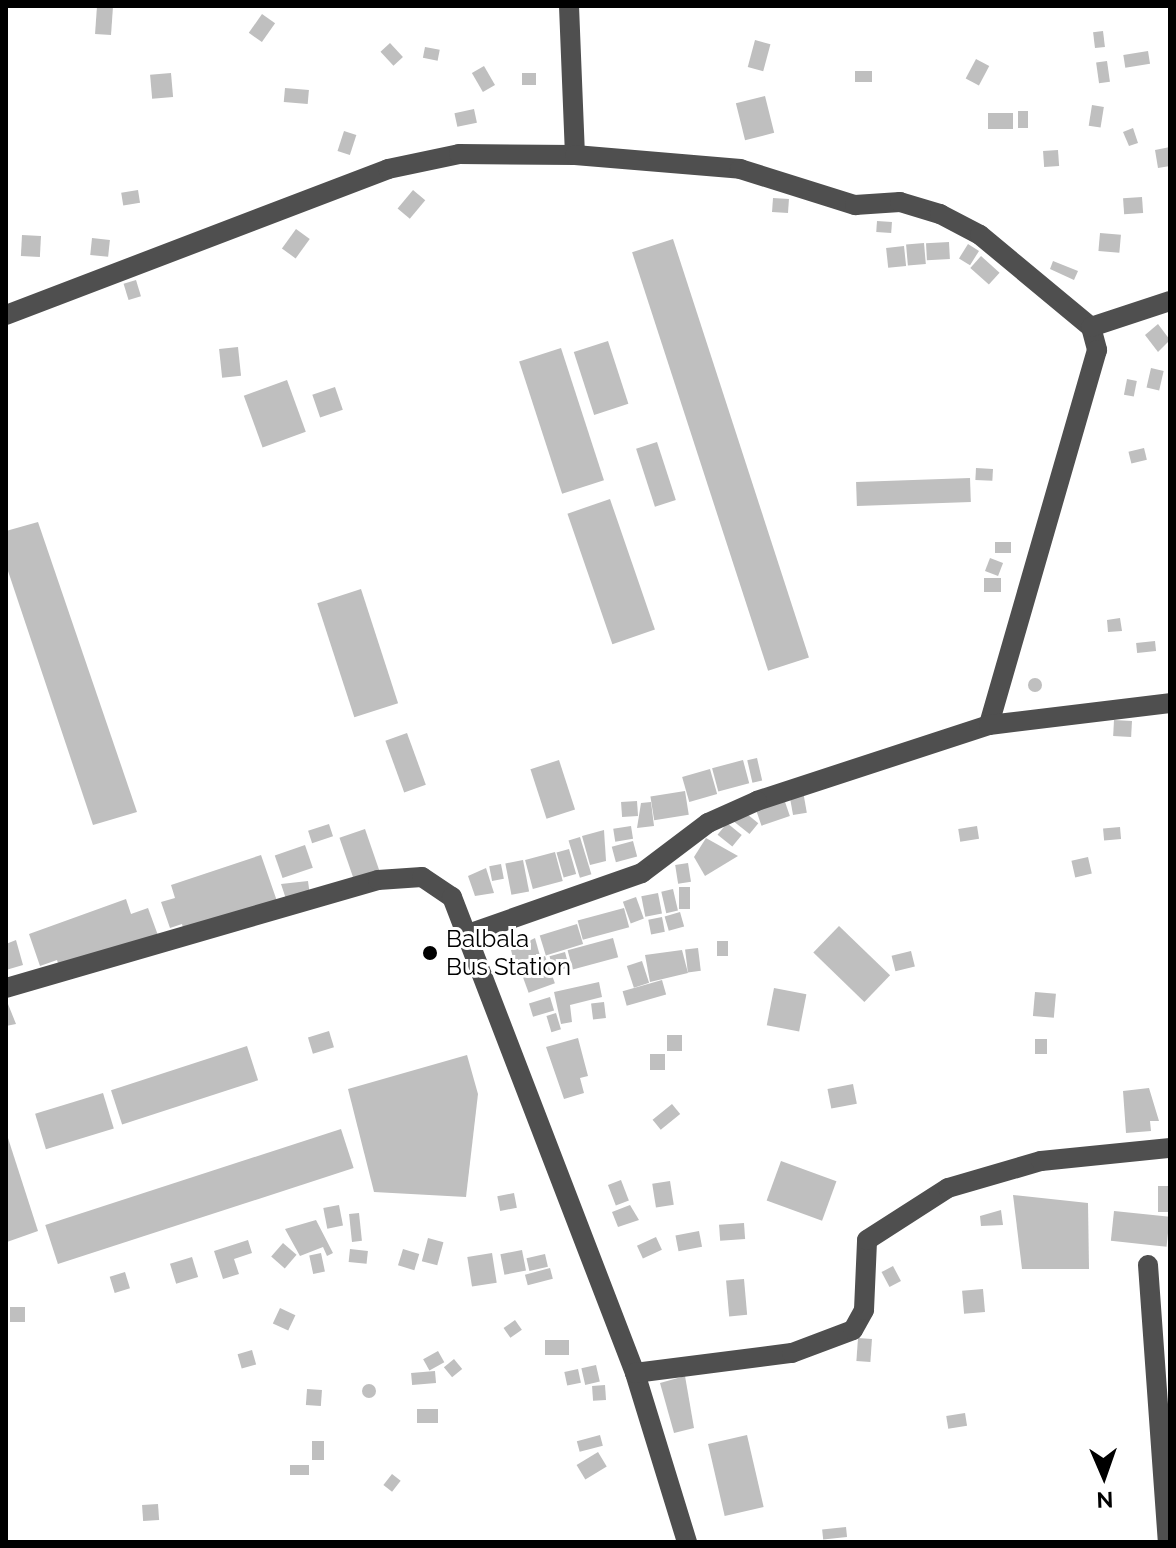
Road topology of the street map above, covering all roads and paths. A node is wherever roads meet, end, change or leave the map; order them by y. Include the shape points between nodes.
1 (569, 6) edge
2 (575, 155) junction
3 (1170, 301) edge
4 (6, 315) edge
5 (1091, 327) junction
6 (1170, 703) edge
7 (989, 725) junction
8 (471, 933) junction
9 (6, 988) edge
10 (1170, 1148) edge
11 (1148, 1265) dead end
12 (635, 1373) junction
13 (468, 1542) edge
14 (583, 1542) edge
15 (687, 1542) edge
16 (1168, 1542) edge

1 - 2 street
2 - 4 street via 459,154 388,169
2 - 5 street via 740,169 855,205 900,202 940,214 980,235
3 - 5 street
5 - 7 street via 1097,350
6 - 7 street
7 - 8 street via 757,801 708,823 642,873
8 - 9 street via 452,897 422,877 378,880
8 - 12 street
10 - 12 street via 1041,1161 948,1188 867,1240 864,1310 853,1330 792,1353
11 - 16 street
12 - 15 street
13 - 14 path

